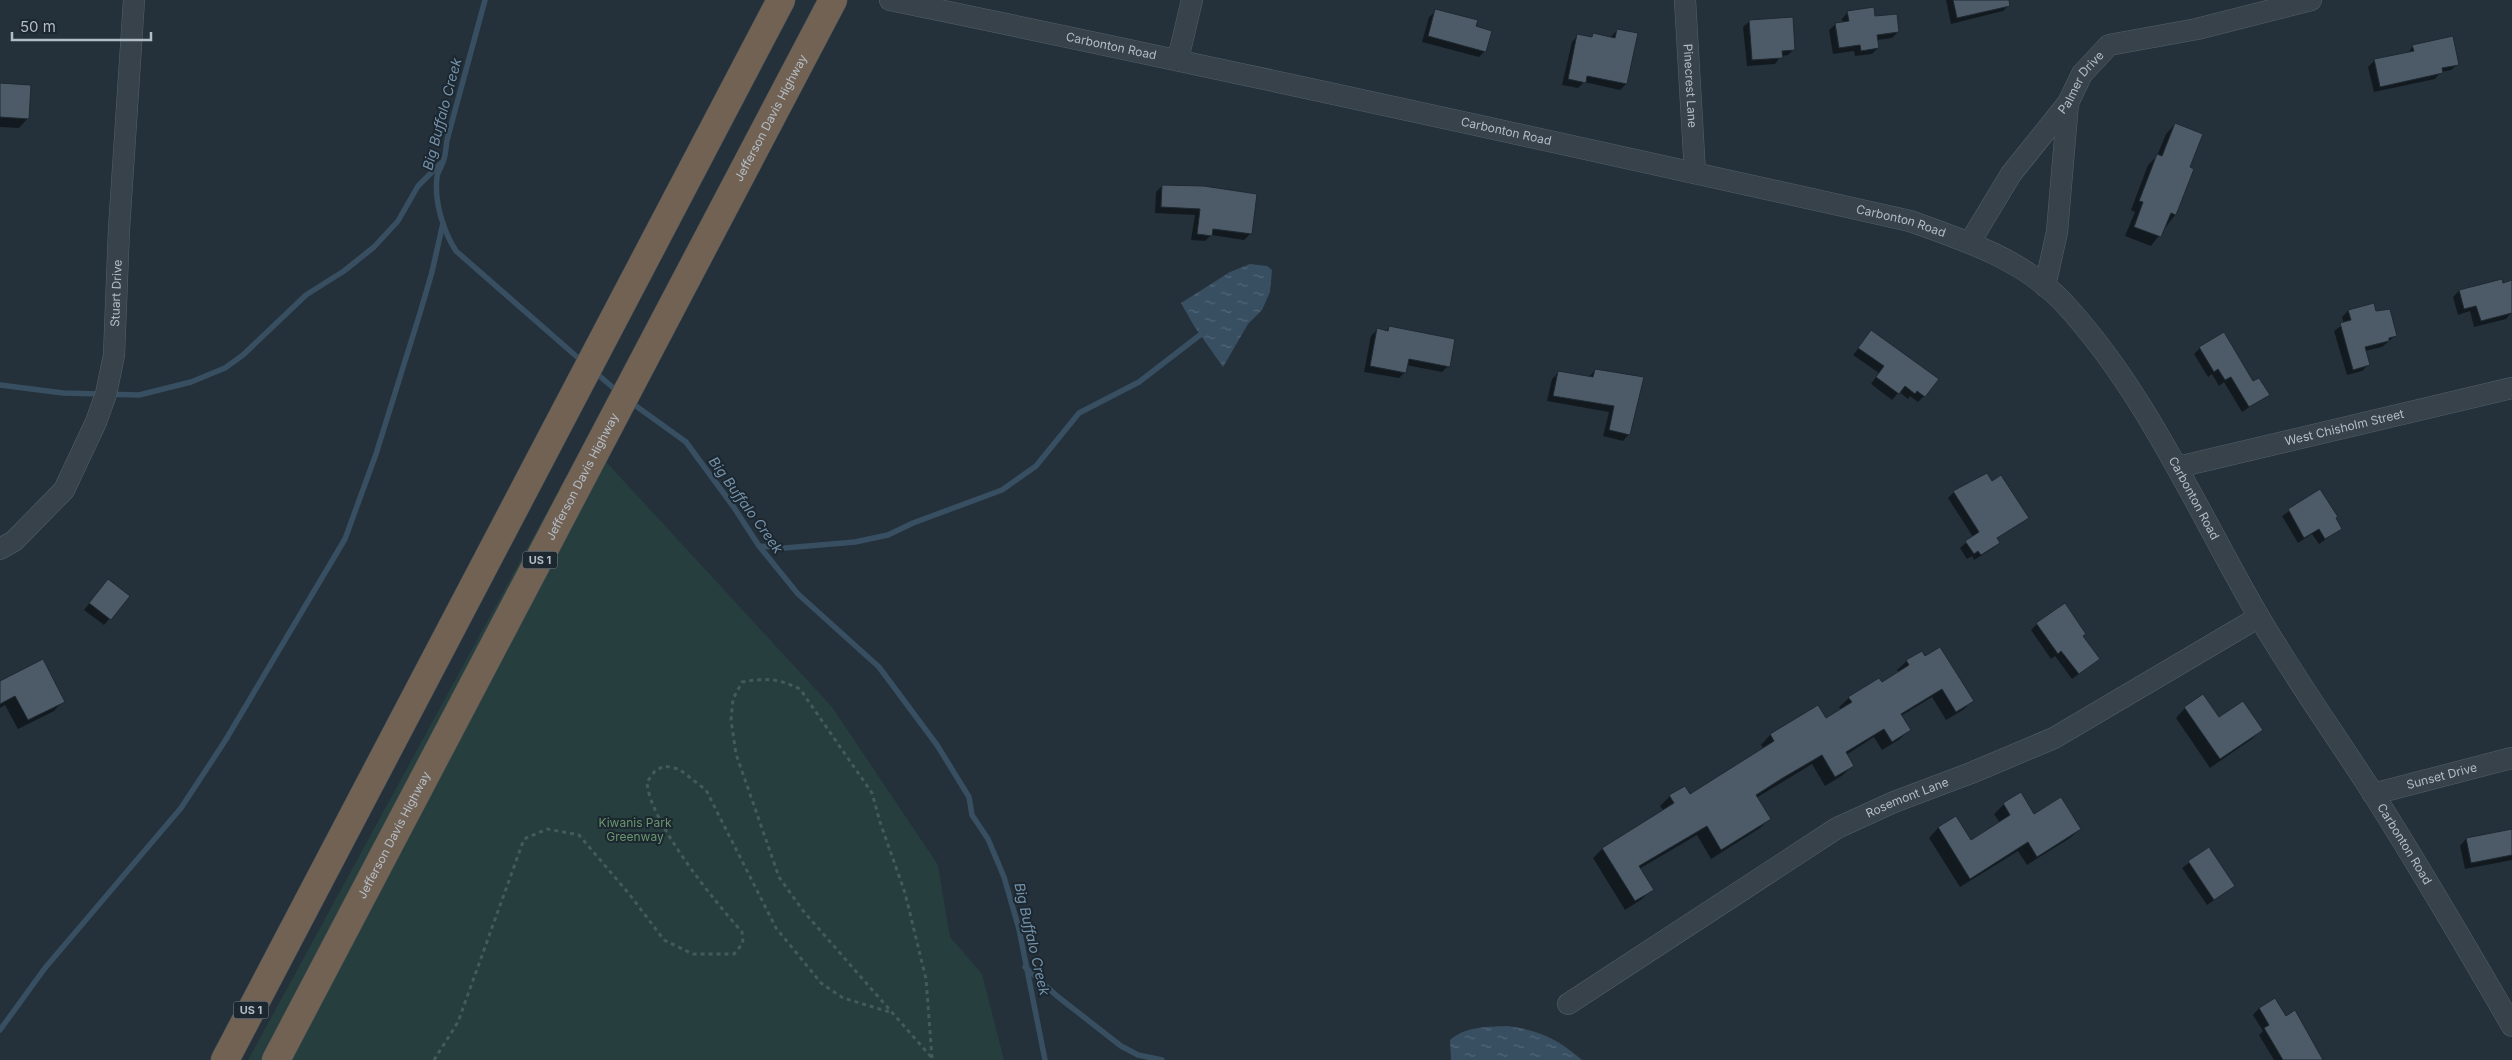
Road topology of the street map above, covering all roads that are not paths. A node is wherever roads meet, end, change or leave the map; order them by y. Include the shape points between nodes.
1 (134, 0) edge
2 (780, 0) edge
3 (833, 0) edge
4 (890, 0) edge
5 (1192, 0) edge
6 (1685, 0) edge
7 (2311, 0) edge
8 (1178, 59) junction
9 (2068, 103) junction
10 (1695, 173) junction
11 (1970, 242) junction
12 (2045, 286) junction
13 (2512, 388) edge
14 (2178, 467) junction
15 (0, 548) edge
16 (2259, 617) junction
17 (2512, 758) edge
18 (2373, 794) junction
19 (1568, 1004) dead end
20 (2512, 1026) edge
21 (225, 1060) edge
22 (276, 1060) edge

1 - 15 street, Stuart Drive via 114,355 106,394 64,490 14,541
2 - 21 highway, US 1
3 - 22 highway, Jefferson Davis Highway / US 1
4 - 8 street, Carbonton Road
5 - 8 street
6 - 10 street, Pinecrest Lane
7 - 9 street, Palmer Drive via 2197,29 2109,45 2082,74
8 - 10 street, Carbonton Road via 1316,92
9 - 11 street, Palmer Drive via 2011,174
9 - 12 street via 2057,232
10 - 11 street, Carbonton Road via 1910,221
11 - 12 street, Carbonton Road via 2015,265
12 - 14 street, Carbonton Road via 2063,302 2126,381
13 - 14 street, West Chisholm Street
14 - 16 street, Carbonton Road
16 - 18 street, Carbonton Road
16 - 19 street, Rosemont Lane via 2054,738 1837,828
17 - 18 street, Sunset Drive
18 - 20 street, Carbonton Road

